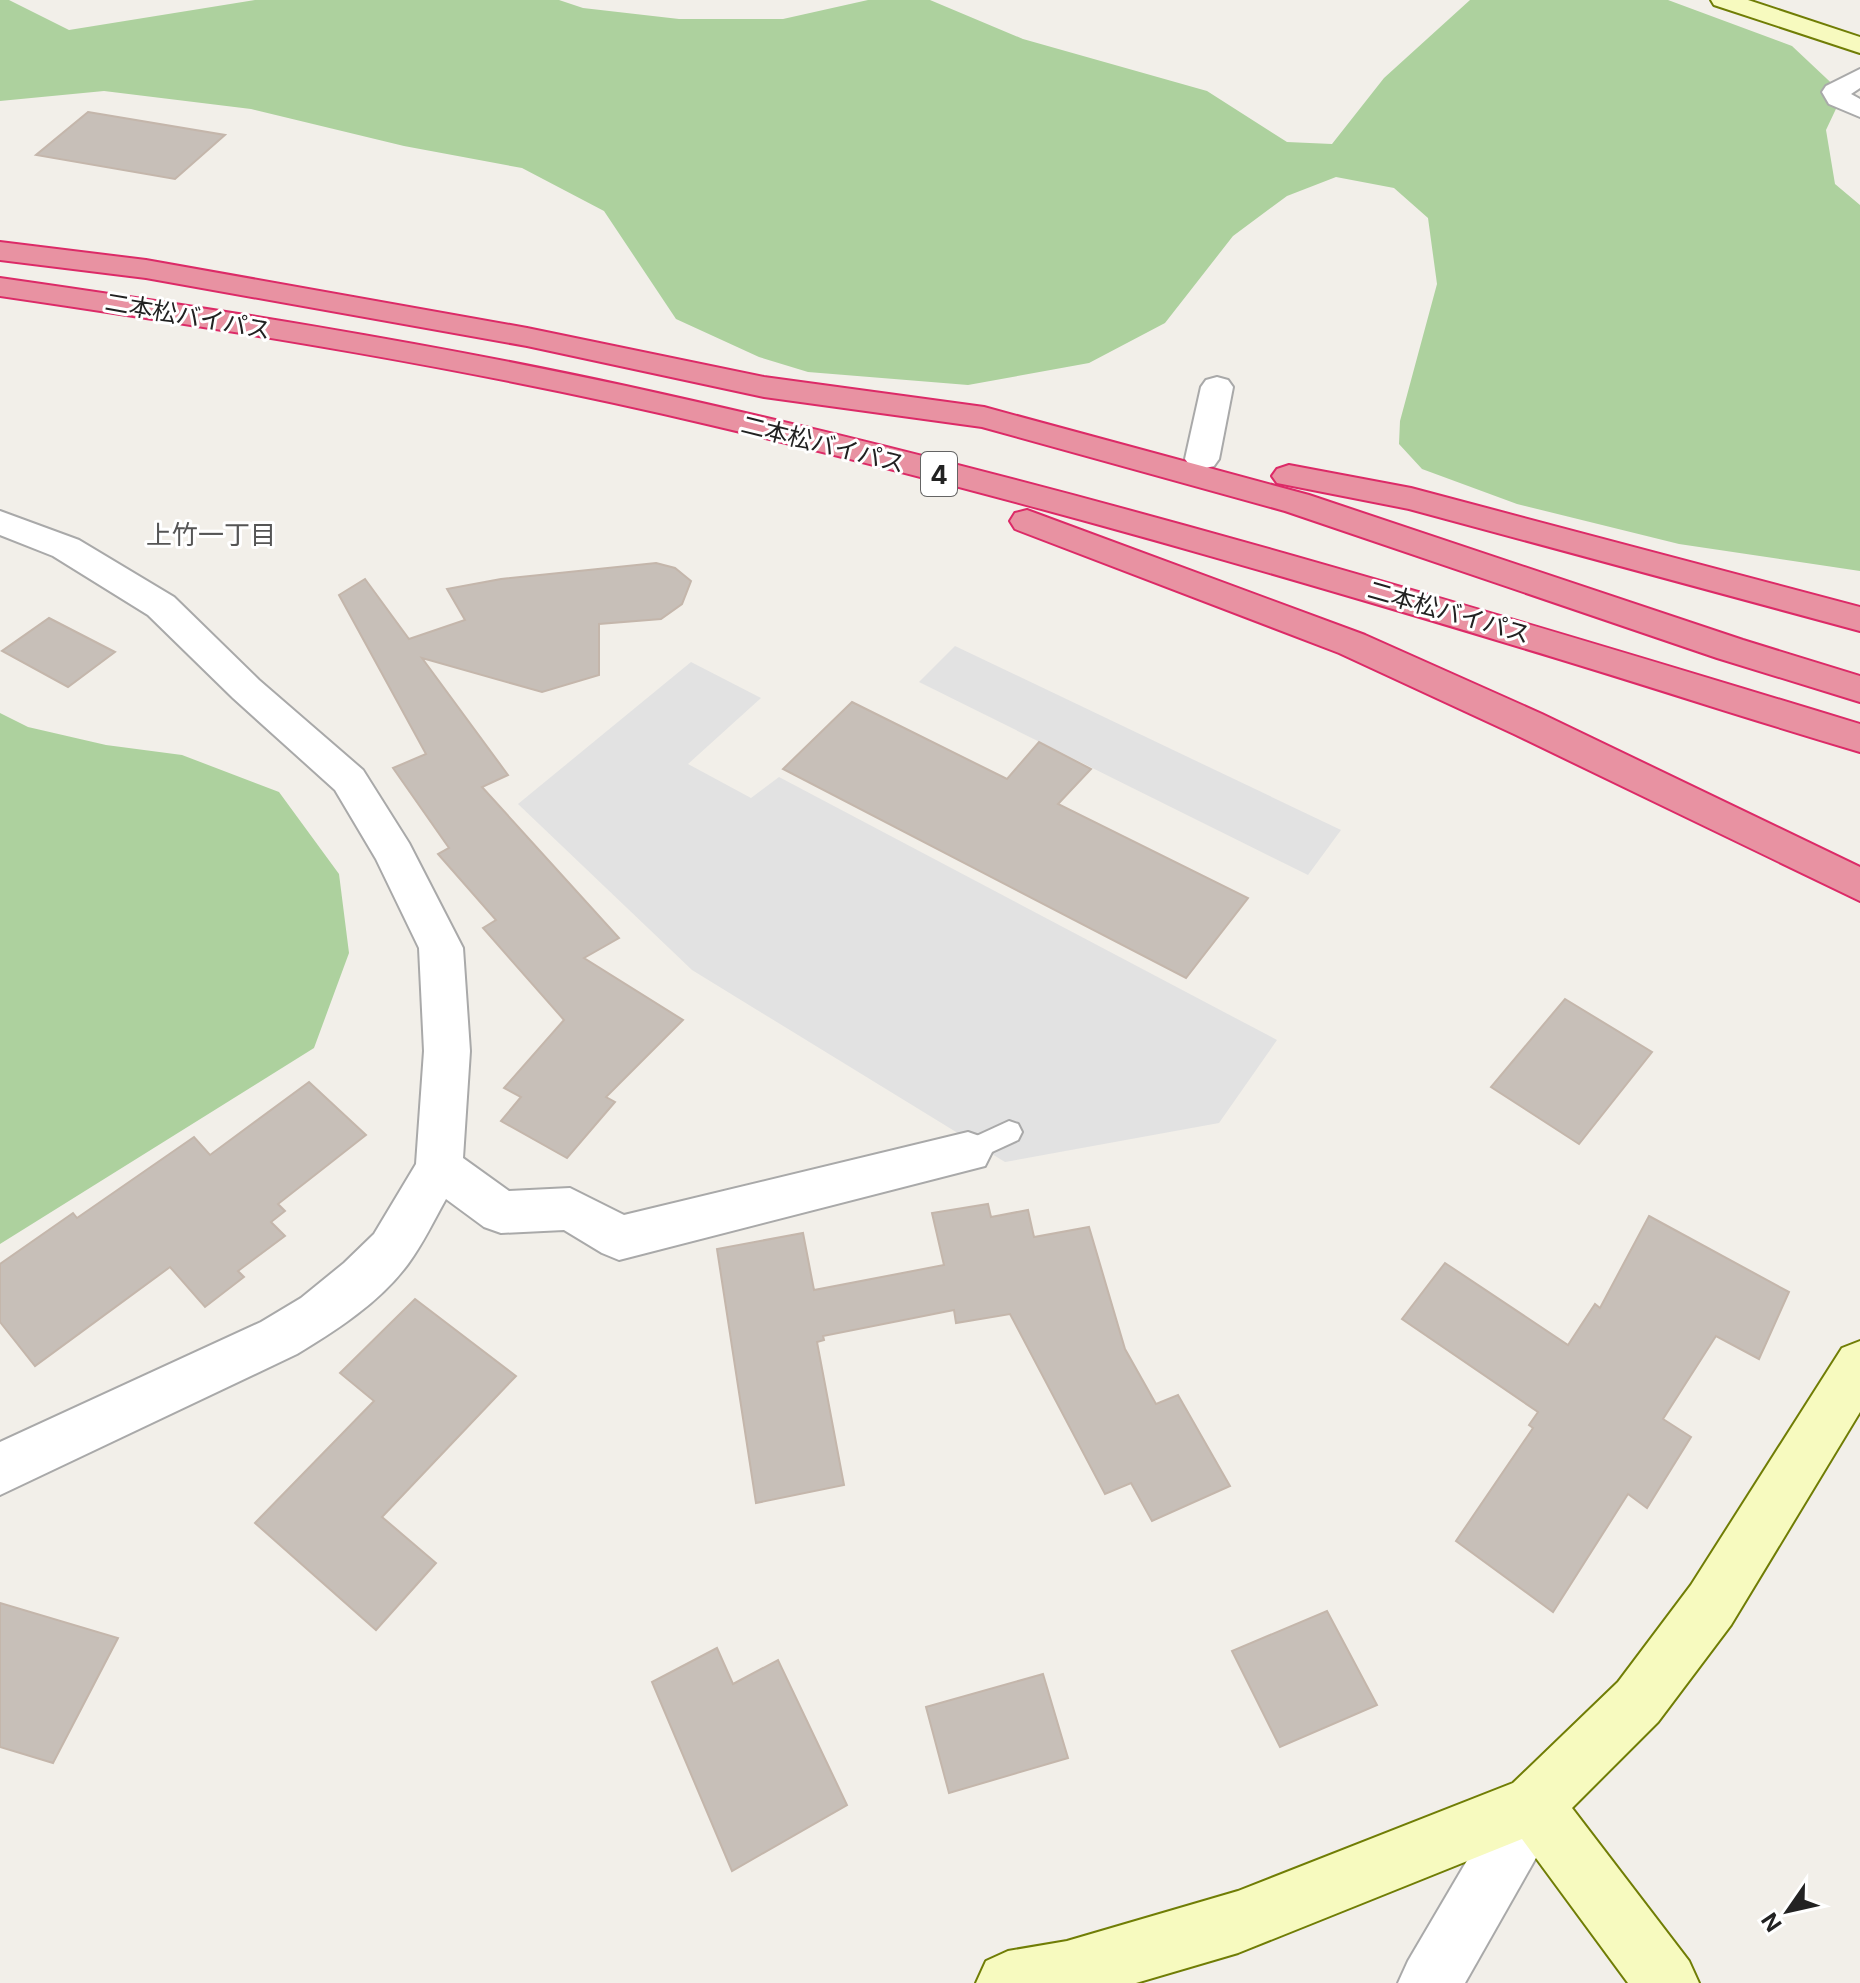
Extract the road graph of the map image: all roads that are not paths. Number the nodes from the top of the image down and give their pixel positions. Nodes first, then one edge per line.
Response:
1 (1723, 0) edge
2 (1860, 45) edge
3 (1860, 77) edge
4 (1860, 109) edge
5 (0, 251) edge
6 (0, 287) edge
7 (1217, 387) dead end
8 (984, 417) junction
9 (864, 455) junction
10 (1202, 459) junction
11 (0, 522) edge
12 (1860, 619) edge
13 (1860, 689) edge
14 (1860, 738) edge
15 (1860, 885) edge
16 (988, 1142) dead end
17 (439, 1167) junction
18 (1860, 1365) edge
19 (0, 1469) edge
20 (1533, 1805) junction
21 (1008, 1983) edge
22 (1430, 1983) edge
23 (1667, 1983) edge

1 - 2 street
3 - 4 street
5 - 8 highway, 二本松バイパス / 4
6 - 9 highway, 二本松バイパス / 4
7 - 10 street
8 - 10 highway
8 - 13 highway, 二本松バイパス / 4
9 - 14 highway, 二本松バイパス / 4
9 - 15 highway
10 - 12 highway
11 - 17 street
16 - 17 street
17 - 19 street
18 - 20 street
20 - 21 street
20 - 22 street
20 - 23 street

